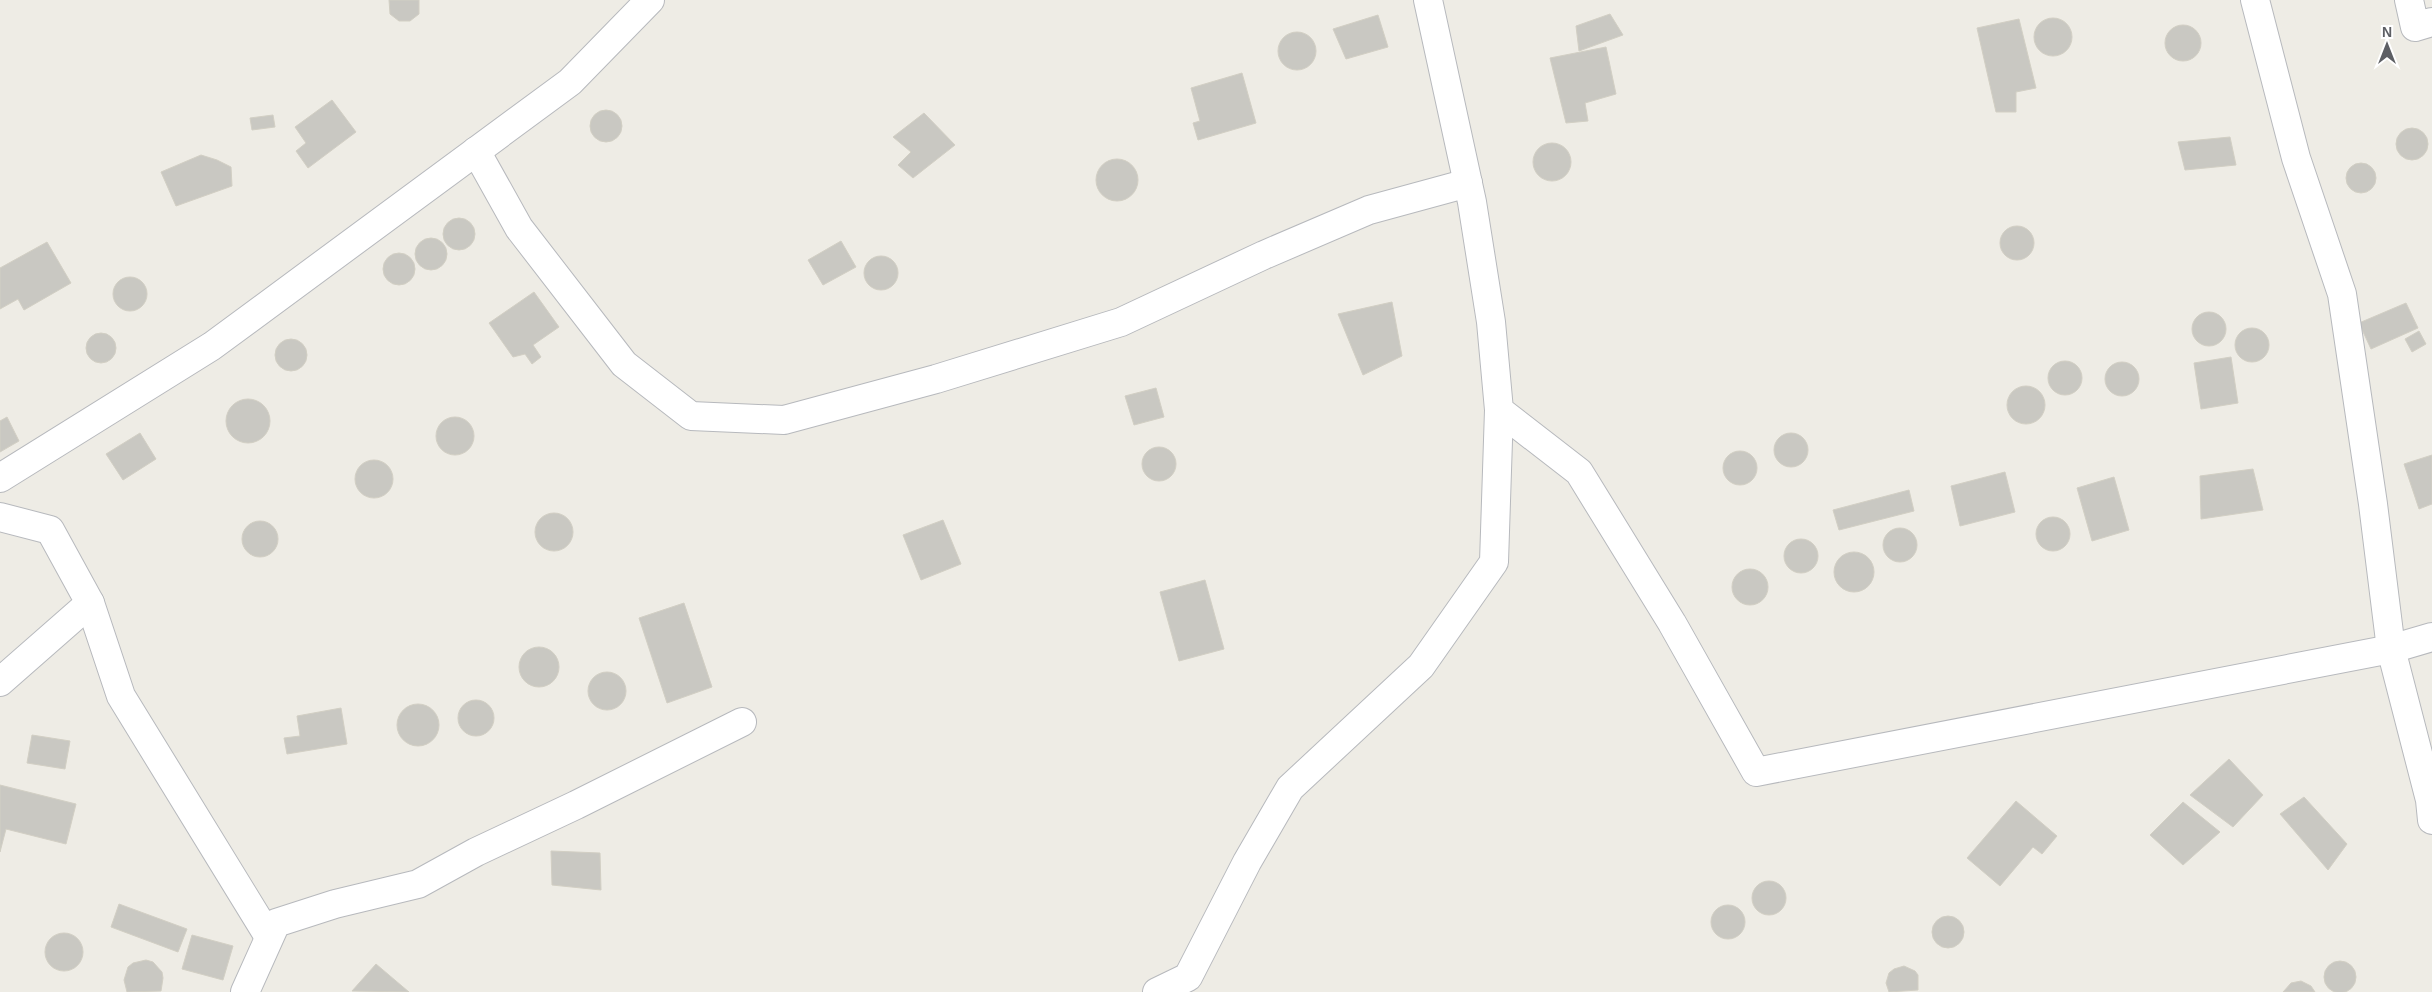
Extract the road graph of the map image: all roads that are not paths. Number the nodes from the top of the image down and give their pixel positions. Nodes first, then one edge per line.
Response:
1 (650, 0) edge
2 (1428, 0) edge
3 (2255, 0) edge
4 (2409, 0) edge
5 (2432, 22) edge
6 (476, 151) junction
7 (1468, 183) junction
8 (1499, 410) junction
9 (0, 478) edge
10 (0, 517) edge
11 (90, 603) junction
12 (2432, 637) edge
13 (2391, 649) junction
14 (0, 682) edge
15 (742, 722) dead end
16 (2432, 820) edge
17 (269, 937) junction
18 (245, 992) edge
19 (1157, 992) edge

1 - 6 street
2 - 7 street
3 - 13 street
4 - 5 street
6 - 7 street
6 - 9 street
7 - 8 street
8 - 13 street
8 - 19 street
10 - 11 street
11 - 14 street
11 - 17 street
12 - 13 street
13 - 16 street
15 - 17 street
17 - 18 street

